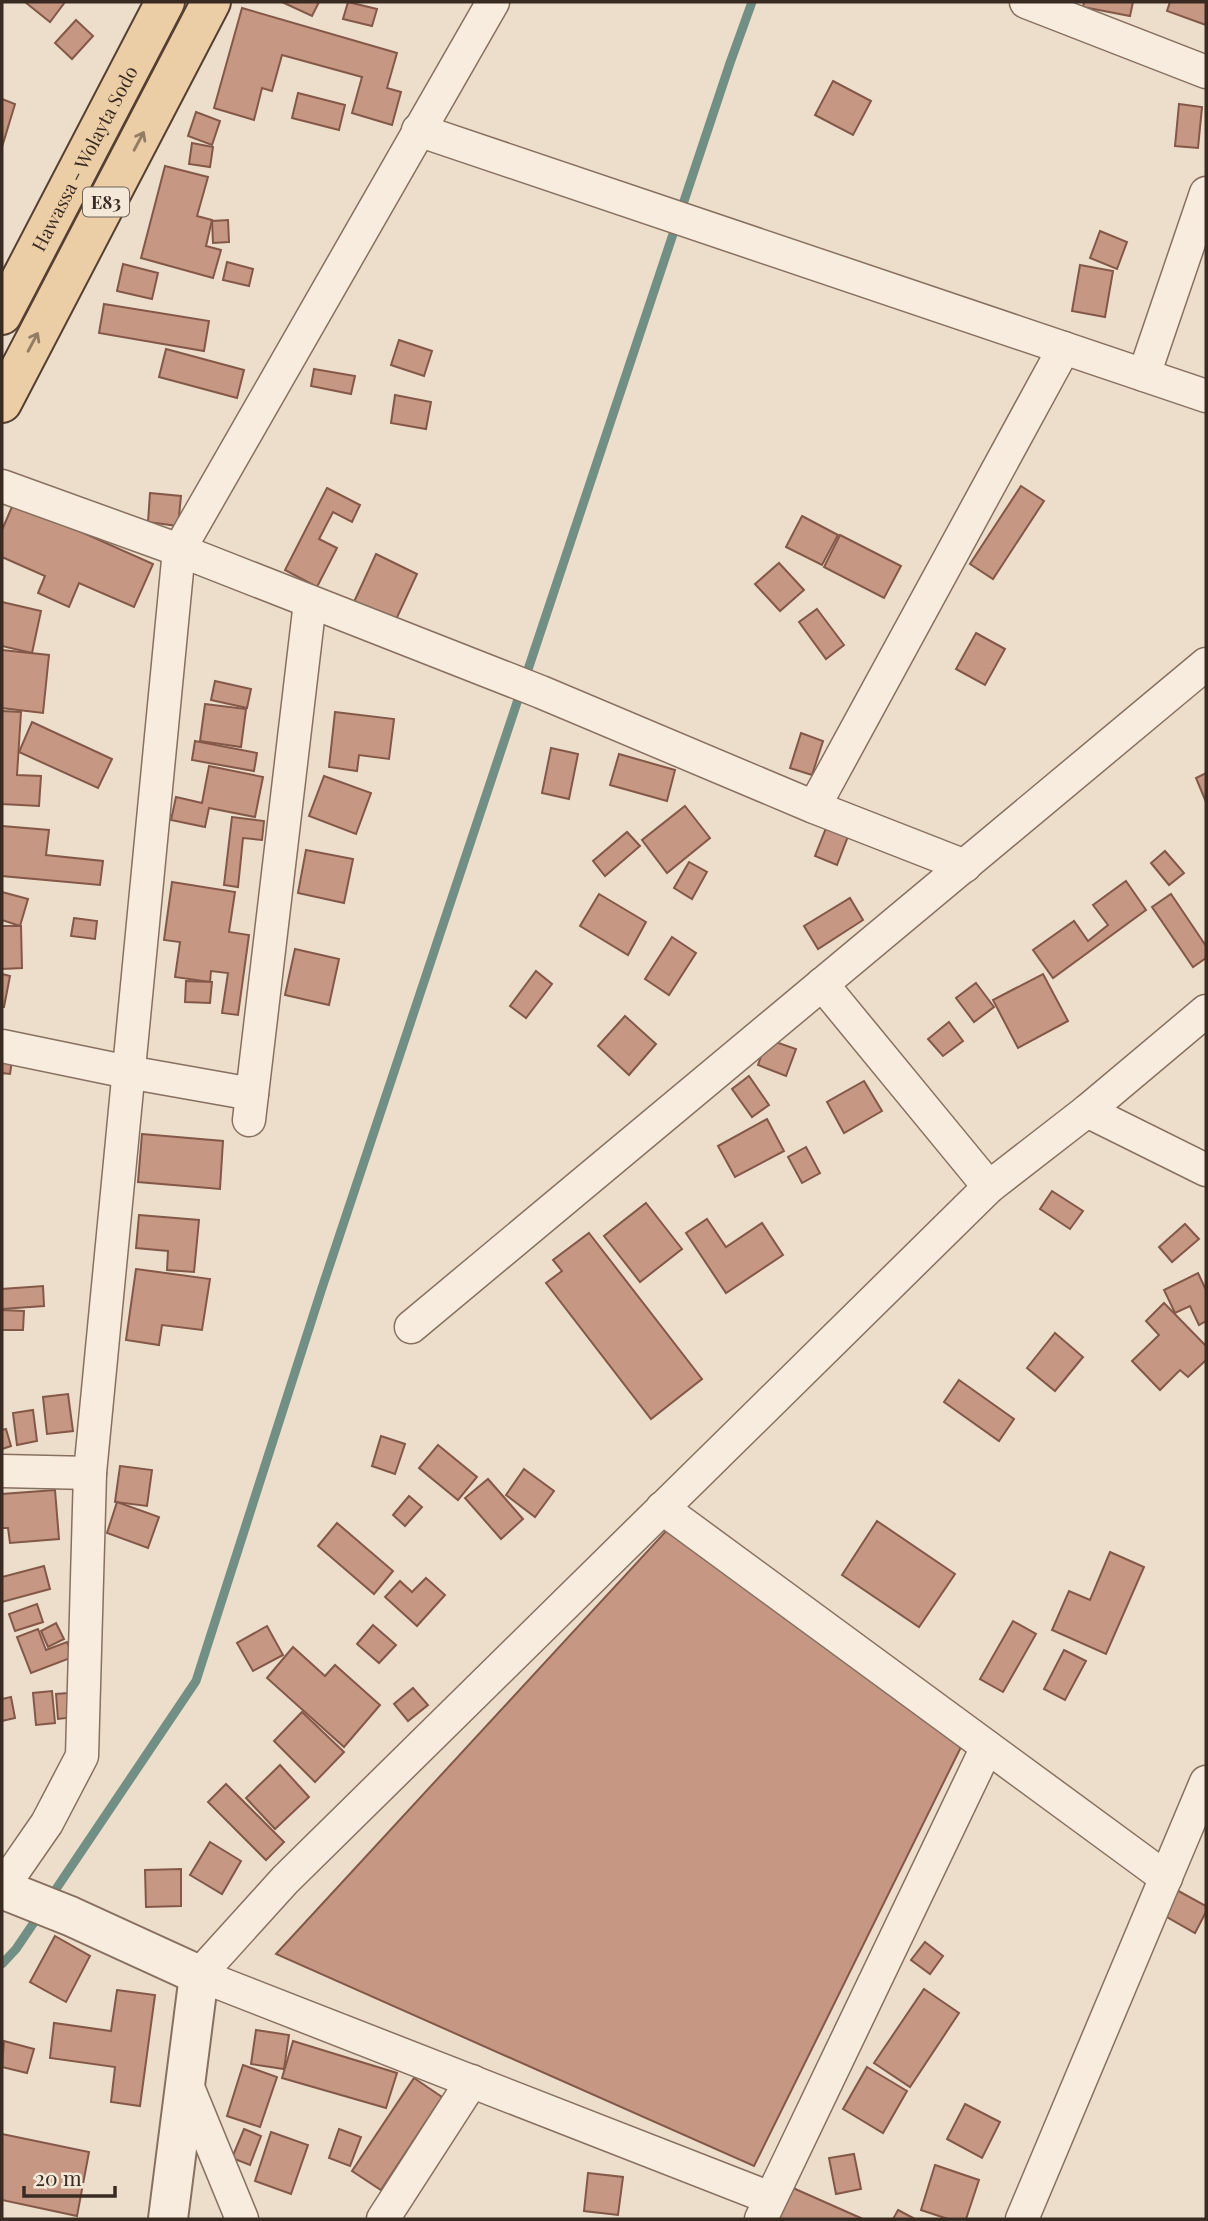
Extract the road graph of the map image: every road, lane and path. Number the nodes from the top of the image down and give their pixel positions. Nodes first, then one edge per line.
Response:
1 (165, 2) edge
2 (211, 2) edge
3 (492, 2) edge
4 (1026, 2) edge
5 (1206, 72) edge
6 (418, 130) junction
7 (1206, 193) edge
8 (2, 315) edge
9 (1064, 348) junction
10 (1143, 375) junction
11 (1206, 396) edge
12 (2, 403) edge
13 (2, 486) edge
14 (179, 550) junction
15 (310, 602) junction
16 (1206, 664) edge
17 (814, 807) junction
18 (965, 866) junction
19 (822, 984) junction
20 (1206, 1011) edge
21 (2, 1045) edge
22 (128, 1072) junction
23 (1087, 1111) junction
24 (1206, 1170) edge
25 (989, 1186) junction
26 (411, 1327) dead end
27 (2, 1471) edge
28 (90, 1473) junction
29 (662, 1508) junction
30 (987, 1747) junction
31 (1206, 1782) edge
32 (1200, 1816) edge
33 (1166, 1878) junction
34 (10, 1892) edge
35 (199, 1975) junction
36 (185, 2080) junction
37 (472, 2081) junction
38 (765, 2209) edge
39 (168, 2219) edge
40 (242, 2219) edge
41 (383, 2219) edge
42 (1022, 2219) edge

1 - 8 main road, Hawassa - Wolayta Sodo / E83
12 -> 2 main road, Hawassa - Wolayta Sodo / E83
3 - 6 street
4 - 5 street
6 - 9 street
6 - 14 street
7 - 10 street
9 - 10 street
9 - 17 street
10 - 11 street
13 - 14 street
14 - 15 street
14 - 22 street
15 - 17 street
15 - 22 street
16 - 18 street
17 - 18 street
18 - 19 street
19 - 25 street
19 - 26 street
20 - 23 street
21 - 22 street
22 - 28 street
23 - 24 street
23 - 25 street
25 - 29 street
27 - 28 street
28 - 34 street
29 - 30 street
29 - 35 street
30 - 33 street
30 - 38 street
31 - 32 street
32 - 33 street
33 - 42 street
34 - 35 street
35 - 36 street
35 - 37 street
36 - 39 street
36 - 40 street
37 - 38 street
37 - 41 street

